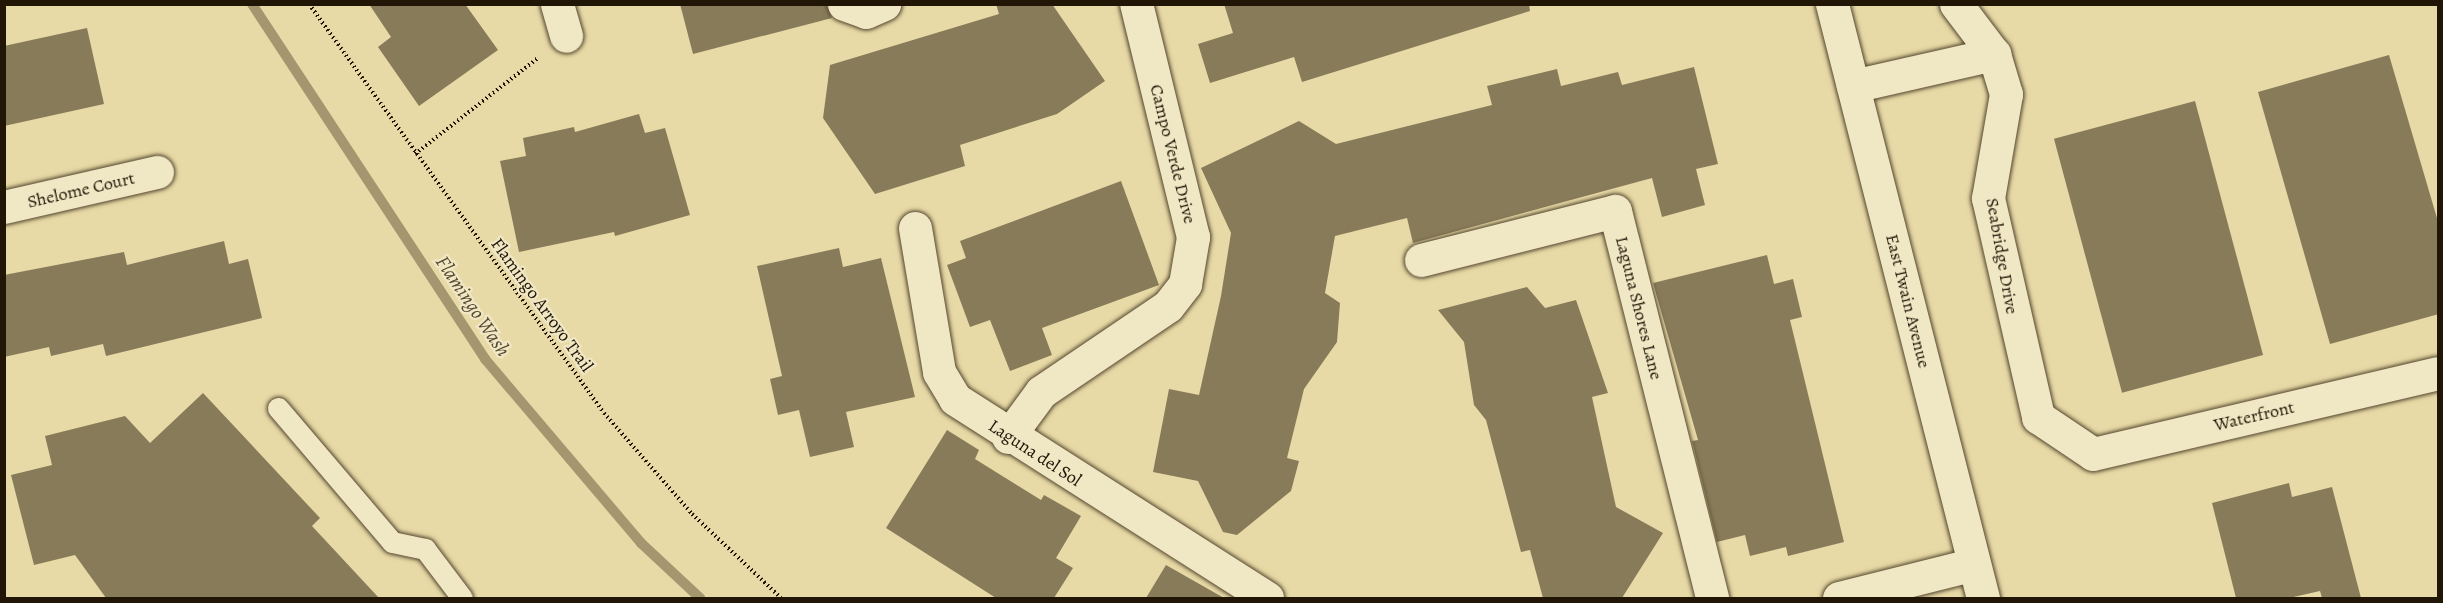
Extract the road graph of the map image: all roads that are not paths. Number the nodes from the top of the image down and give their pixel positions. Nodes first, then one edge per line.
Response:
1 (557, 4) edge
2 (844, 4) edge
3 (884, 4) edge
4 (1136, 4) edge
5 (1832, 4) edge
6 (1956, 4) edge
7 (566, 36) road end
8 (1994, 54) junction
9 (1853, 86) junction
10 (157, 172) dead end
11 (4, 207) edge
12 (915, 228) dead end
13 (1421, 260) dead end
14 (2439, 373) edge
15 (278, 408) dead end
16 (1008, 437) junction
17 (2072, 441) joint
18 (1974, 564) junction
19 (462, 598) edge
20 (1267, 598) edge
21 (1712, 598) edge
22 (1839, 598) edge
23 (1983, 598) edge

1 - 7 street
2 - 3 street
4 - 16 street, Campo Verde Drive
5 - 9 street, East Twain Avenue
6 - 8 street, Seabridge Drive
8 - 9 street
8 - 17 street, Seabridge Drive
9 - 18 street, East Twain Avenue
10 - 11 street, Shelome Court
12 - 16 street, Laguna del Sol
13 - 21 street, Laguna Shores Lane
14 - 17 street, Waterfront
15 - 19 lane
16 - 20 street, Laguna del Sol
18 - 22 street
18 - 23 street, East Twain Avenue

